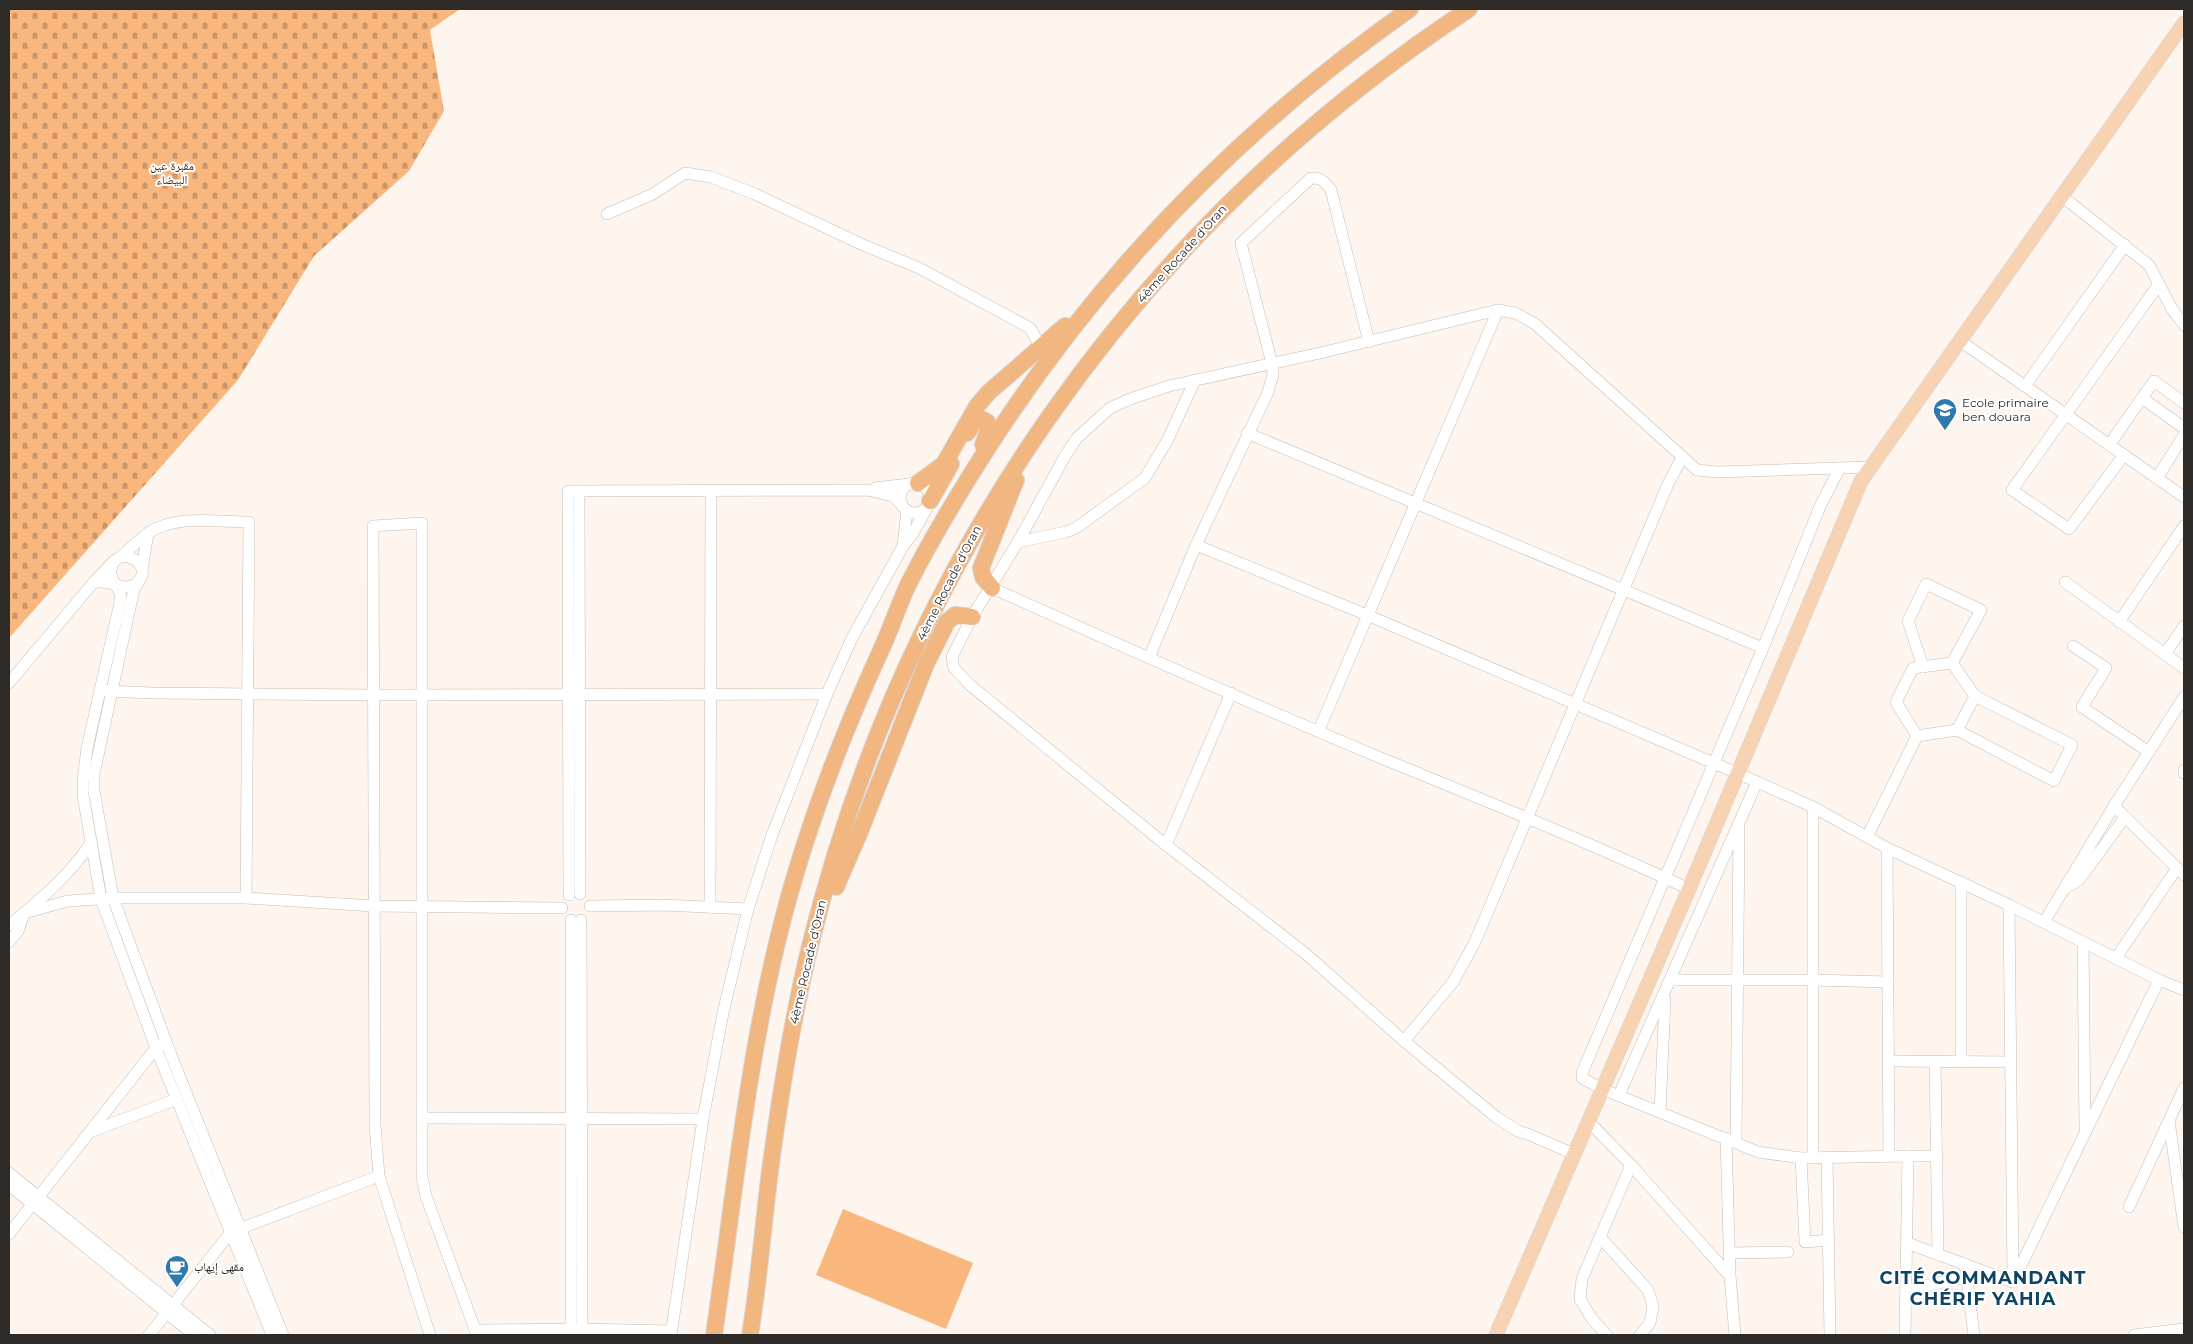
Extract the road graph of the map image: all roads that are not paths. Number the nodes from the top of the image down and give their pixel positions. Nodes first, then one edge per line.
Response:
1 (1410, 9) edge
2 (1469, 9) edge
3 (2184, 23) edge
4 (2063, 197) junction
5 (607, 214) dead end
6 (2125, 245) junction
7 (2159, 284) junction
8 (1097, 298) junction
9 (1498, 310) junction
10 (2184, 325) edge
11 (1959, 340) junction
12 (1369, 342) junction
13 (1040, 348) junction
14 (1272, 364) junction
15 (1195, 380) junction
16 (2025, 386) junction
17 (2142, 398) junction
18 (2184, 403) edge
19 (2067, 415) junction
20 (2184, 428) edge
21 (1247, 433) junction
22 (2184, 435) edge
23 (1032, 441) junction
24 (2109, 445) junction
25 (2124, 455) junction
26 (1682, 457) junction
27 (1869, 467) junction
28 (1840, 468) junction
29 (970, 477) junction
30 (2157, 478) junction
31 (913, 483) junction
32 (868, 490) junction
33 (711, 492) junction
34 (2184, 497) edge
35 (929, 503) junction
36 (1416, 503) junction
37 (904, 508) junction
38 (2184, 526) edge
39 (148, 533) junction
40 (1018, 542) junction
41 (1196, 545) junction
42 (903, 546) junction
43 (116, 560) junction
44 (141, 575) junction
45 (2064, 582) dead end
46 (93, 583) junction
47 (116, 584) junction
48 (992, 588) junction
49 (1623, 590) junction
50 (1368, 615) junction
51 (972, 617) junction
52 (2119, 622) junction
53 (2184, 626) edge
54 (2072, 646) dead end
55 (1763, 648) junction
56 (2165, 654) junction
57 (1149, 658) junction
58 (1952, 664) junction
59 (1923, 667) junction
60 (2184, 668) edge
61 (9, 683) edge
62 (107, 691) junction
63 (1231, 693) junction
64 (247, 694) junction
65 (421, 694) junction
66 (827, 694) junction
67 (373, 695) junction
68 (575, 695) junction
69 (712, 695) junction
70 (1975, 696) junction
71 (2184, 697) edge
72 (1576, 705) junction
73 (1319, 730) junction
74 (1957, 730) junction
75 (1917, 736) junction
76 (2149, 752) junction
77 (1712, 763) junction
78 (1737, 773) junction
79 (1757, 782) junction
80 (2114, 806) junction
81 (1813, 807) junction
82 (2125, 816) junction
83 (1526, 818) junction
84 (1739, 824) junction
85 (1866, 837) junction
86 (91, 843) junction
87 (1166, 845) junction
88 (1887, 848) junction
89 (2180, 872) edge
90 (1664, 877) junction
91 (1961, 882) junction
92 (1688, 889) junction
93 (2064, 889) junction
94 (575, 894) junction
95 (113, 898) junction
96 (246, 898) junction
97 (101, 899) junction
98 (2009, 905) junction
99 (374, 906) junction
100 (422, 906) junction
101 (590, 906) junction
102 (710, 907) junction
103 (562, 908) junction
104 (748, 908) junction
105 (24, 913) junction
106 (576, 920) junction
107 (2044, 922) junction
108 (11, 926) edge
109 (9, 942) edge
110 (2083, 942) junction
111 (810, 944) junction
112 (2116, 958) junction
113 (1670, 980) junction
114 (1737, 980) junction
115 (1813, 980) junction
116 (2159, 980) junction
117 (1888, 982) junction
118 (2184, 990) edge
119 (1665, 993) junction
120 (1404, 1041) junction
121 (162, 1045) junction
122 (1888, 1060) junction
123 (1935, 1061) junction
124 (1961, 1062) junction
125 (2011, 1062) junction
126 (2184, 1088) edge
127 (1602, 1089) junction
128 (1618, 1095) junction
129 (177, 1099) junction
130 (1660, 1112) junction
131 (423, 1118) junction
132 (575, 1118) junction
133 (703, 1119) junction
134 (1588, 1121) junction
135 (2169, 1121) junction
136 (89, 1133) junction
137 (2085, 1133) junction
138 (1731, 1140) junction
139 (1574, 1154) junction
140 (1888, 1156) junction
141 (1908, 1156) junction
142 (1937, 1156) junction
143 (1801, 1158) junction
144 (1813, 1158) junction
145 (1827, 1158) junction
146 (1631, 1165) junction
147 (9, 1173) edge
148 (379, 1176) junction
149 (9, 1185) edge
150 (35, 1201) junction
151 (2129, 1207) dead end
152 (2184, 1227) edge
153 (236, 1231) junction
154 (9, 1234) edge
155 (1600, 1237) junction
156 (1829, 1240) junction
157 (1907, 1243) junction
158 (1788, 1252) dead end
159 (1729, 1253) junction
160 (1938, 1255) junction
161 (1965, 1264) junction
162 (1730, 1276) junction
163 (1967, 1277) junction
164 (2013, 1282) junction
165 (1906, 1290) junction
166 (170, 1309) junction
167 (2184, 1329) edge
168 (577, 1332) edge
169 (476, 1333) edge
170 (671, 1333) edge
171 (1734, 1334) edge
172 (149, 1335) edge
173 (194, 1335) edge
174 (210, 1335) edge
175 (272, 1335) edge
176 (283, 1335) edge
177 (430, 1335) edge
178 (714, 1335) edge
179 (750, 1335) edge
180 (1496, 1335) edge
181 (1607, 1335) edge
182 (1640, 1335) edge
183 (1830, 1335) edge
184 (1905, 1335) edge
185 (1974, 1335) edge
186 (2134, 1335) edge

1 - 8 highway
2 - 23 highway, 4ème Rocade d'Oran
3 - 4 main road
4 - 6 street
4 - 11 main road
5 - 13 street
6 - 7 street
6 - 16 street
7 - 10 street
7 - 19 street
8 - 13 highway
8 - 29 highway
9 - 12 street
9 - 26 street
9 - 36 street
11 - 16 street
11 - 27 main road
12 - 14 street
12 - 14 street
13 - 31 highway
14 - 15 street
14 - 21 street
15 - 40 street
15 - 40 street
16 - 19 street
17 - 18 street
17 - 20 street
17 - 24 street
19 - 24 street
19 - 25 street
21 - 36 street
21 - 41 street
22 - 30 street
23 - 48 highway
23 - 111 highway, 4ème Rocade d'Oran
24 - 25 street
25 - 30 street
26 - 28 street
26 - 49 street
27 - 28 street
27 - 78 main road
28 - 55 street
29 - 35 highway
29 - 178 highway
30 - 34 street
31 - 32 street
31 - 35 street
31 - 37 street
32 - 33 street
32 - 37 street
33 - 68 street
33 - 69 street
35 - 37 street
35 - 42 street
36 - 49 street
36 - 50 street
37 - 42 street
38 - 52 street
39 - 43 street
39 - 44 street
39 - 64 street
40 - 48 street
41 - 50 street
41 - 57 street
42 - 66 street
43 - 44 street
43 - 46 street
43 - 47 street
44 - 47 street
44 - 62 street
45 - 52 street
46 - 47 street
46 - 61 street
47 - 62 street
48 - 51 street
48 - 57 street
49 - 55 street
49 - 72 street
50 - 72 street
50 - 73 street
51 - 87 street
51 - 111 highway
52 - 56 street
53 - 56 street
54 - 76 street
55 - 77 street
56 - 60 street
57 - 63 street
58 - 59 street
58 - 59 street
58 - 70 street
59 - 75 street
62 - 64 street
62 - 86 street
62 - 95 street
63 - 73 street
63 - 87 street
64 - 67 street
64 - 96 street
65 - 67 street
65 - 67 street
65 - 68 street
65 - 100 street
66 - 69 street
66 - 104 street
67 - 99 street
68 - 69 street
68 - 94 street
69 - 102 street
70 - 74 street
70 - 74 street
71 - 76 street
72 - 77 street
72 - 83 street
73 - 83 street
74 - 75 street
75 - 85 street
76 - 80 street
77 - 78 street
77 - 90 street
78 - 79 street
78 - 92 main road
79 - 81 street
79 - 84 street
80 - 82 street
80 - 93 street
81 - 85 street
81 - 115 street
82 - 89 street
82 - 93 street
83 - 90 street
83 - 120 street
84 - 113 street
84 - 114 street
85 - 88 street
86 - 97 street
86 - 105 street
87 - 120 street
88 - 91 street
88 - 117 street
89 - 112 street
90 - 92 street
90 - 127 street
91 - 98 street
91 - 124 street
92 - 127 main road
93 - 107 street
94 - 101 street
94 - 103 street
95 - 96 street
95 - 97 street
95 - 121 street
96 - 99 street
97 - 105 street
97 - 121 street
98 - 107 street
98 - 125 street
99 - 100 street
99 - 148 street
100 - 103 street
100 - 131 street
101 - 102 street
101 - 106 street
102 - 104 street
103 - 106 street
104 - 133 street
105 - 108 street
106 - 132 street
107 - 110 street
108 - 109 street
110 - 112 street
110 - 137 street
111 - 179 highway, 4ème Rocade d'Oran
112 - 116 street
113 - 114 street
113 - 119 street
114 - 115 street
114 - 138 street
115 - 117 street
115 - 144 street
116 - 118 street
116 - 137 street
117 - 122 street
119 - 128 street
119 - 130 street
120 - 139 street
121 - 129 street
121 - 136 street
121 - 153 street
122 - 123 street
122 - 140 street
123 - 124 street
123 - 142 street
124 - 125 street
125 - 164 street
126 - 135 street
127 - 128 street
127 - 134 main road
128 - 130 street
129 - 136 street
129 - 153 street
130 - 138 street
131 - 132 street
131 - 169 street
132 - 133 street
132 - 168 street
133 - 170 street
134 - 139 main road
134 - 146 street
135 - 151 street
135 - 152 street
136 - 150 street
137 - 164 street
138 - 143 street
138 - 159 street
139 - 180 main road
140 - 141 street
140 - 145 street
141 - 142 street
141 - 157 street
142 - 160 street
143 - 144 street
143 - 156 street
144 - 145 street
145 - 156 street
146 - 155 street
146 - 162 street
147 - 150 street
148 - 153 street
148 - 177 street
149 - 150 street
150 - 154 street
150 - 166 street
153 - 166 street
153 - 175 street
153 - 176 street
155 - 181 street
155 - 182 street
156 - 183 street
157 - 160 street
157 - 165 street
158 - 159 street
159 - 162 street
160 - 161 street
161 - 163 street
161 - 164 street
162 - 171 street
163 - 165 street
163 - 185 street
165 - 184 street
166 - 172 street
166 - 173 street
166 - 174 street
167 - 186 street
168 - 169 street
168 - 170 street

